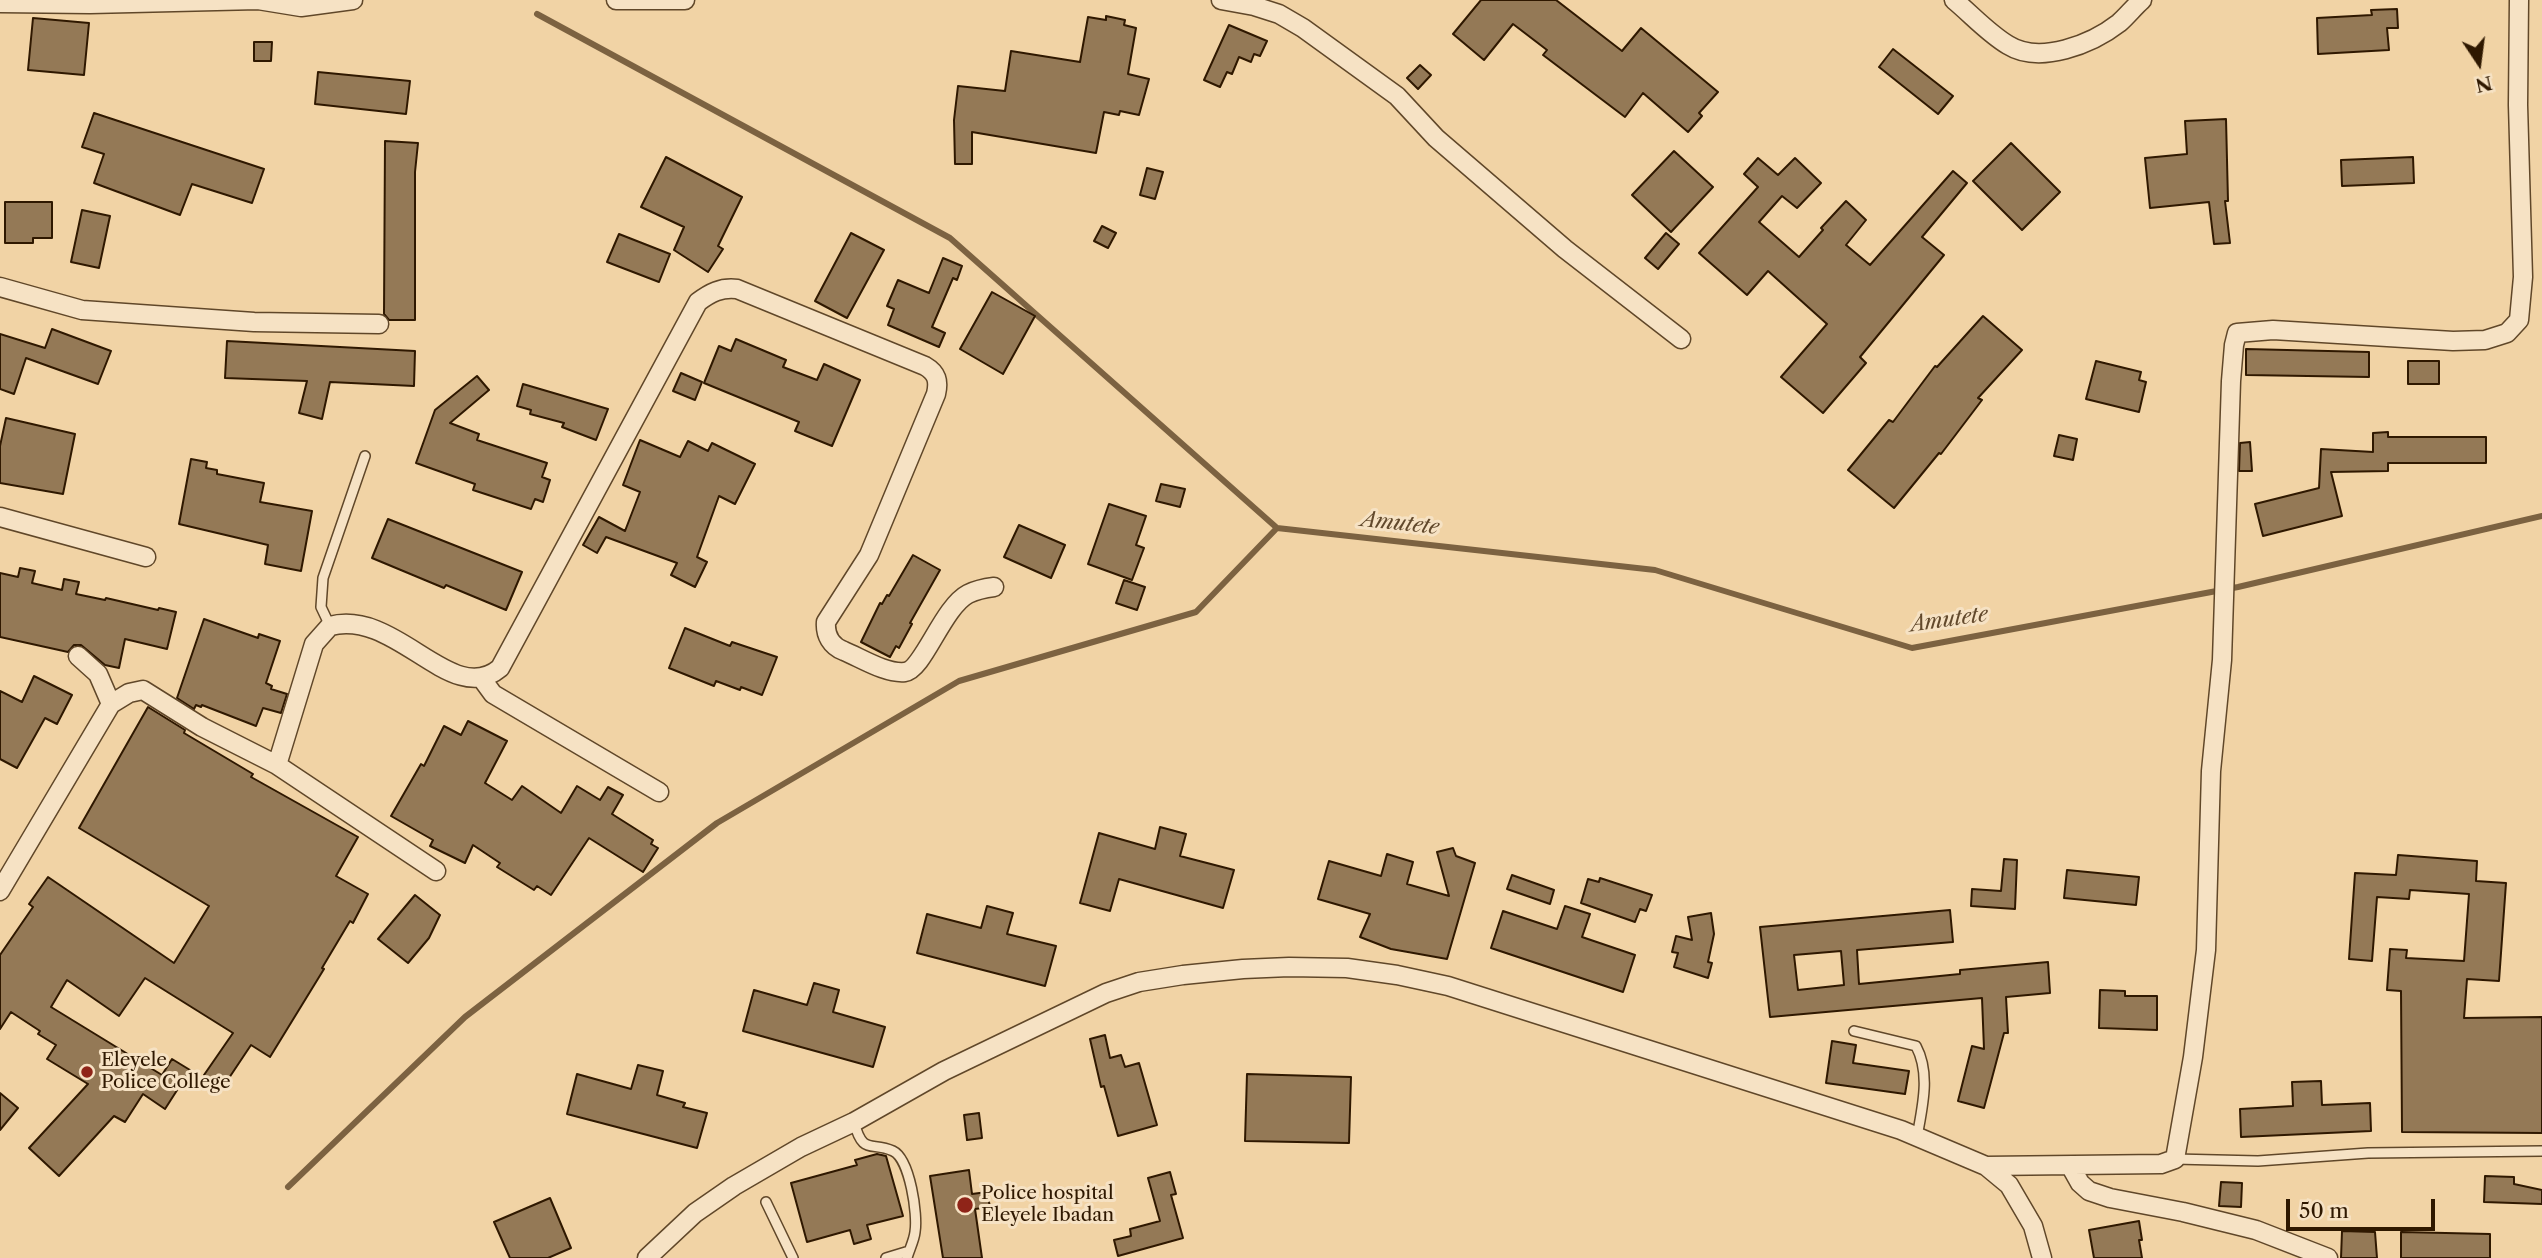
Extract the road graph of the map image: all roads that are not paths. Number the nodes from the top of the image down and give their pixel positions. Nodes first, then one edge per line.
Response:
1 (353, 0) edge
2 (616, 0) edge
3 (685, 0) edge
4 (1221, 0) edge
5 (1954, 0) edge
6 (2142, 0) edge
7 (2519, 0) edge
8 (0, 3) edge
9 (0, 287) edge
10 (379, 324) dead end
11 (1681, 339) dead end
12 (365, 456) dead end
13 (0, 516) edge
14 (146, 557) dead end
15 (994, 587) dead end
16 (330, 626) junction
17 (78, 656) dead end
18 (482, 679) junction
19 (111, 704) junction
20 (277, 765) junction
21 (659, 792) dead end
22 (436, 871) dead end
23 (0, 891) edge
24 (1854, 1031) dead end
25 (854, 1122) junction
26 (1917, 1137) junction
27 (2542, 1151) edge
28 (2175, 1159) junction
29 (1986, 1166) junction
30 (2071, 1167) junction
31 (766, 1202) dead end
32 (908, 1254) edge
33 (647, 1258) edge
34 (793, 1258) edge
35 (886, 1258) edge
36 (2042, 1258) edge
37 (2328, 1258) edge

1 - 8 street
2 - 3 street
4 - 11 street
5 - 6 street
7 - 28 street
9 - 10 street
12 - 16 lane
13 - 14 street
15 - 18 street
16 - 18 street
16 - 20 street
17 - 19 street
18 - 21 street
19 - 20 street
19 - 23 street
20 - 22 street
24 - 26 lane
25 - 26 street
25 - 32 lane
25 - 33 street
26 - 29 street
27 - 28 lane
28 - 30 street
29 - 30 street
29 - 36 street
30 - 37 street
31 - 34 lane
32 - 35 lane

